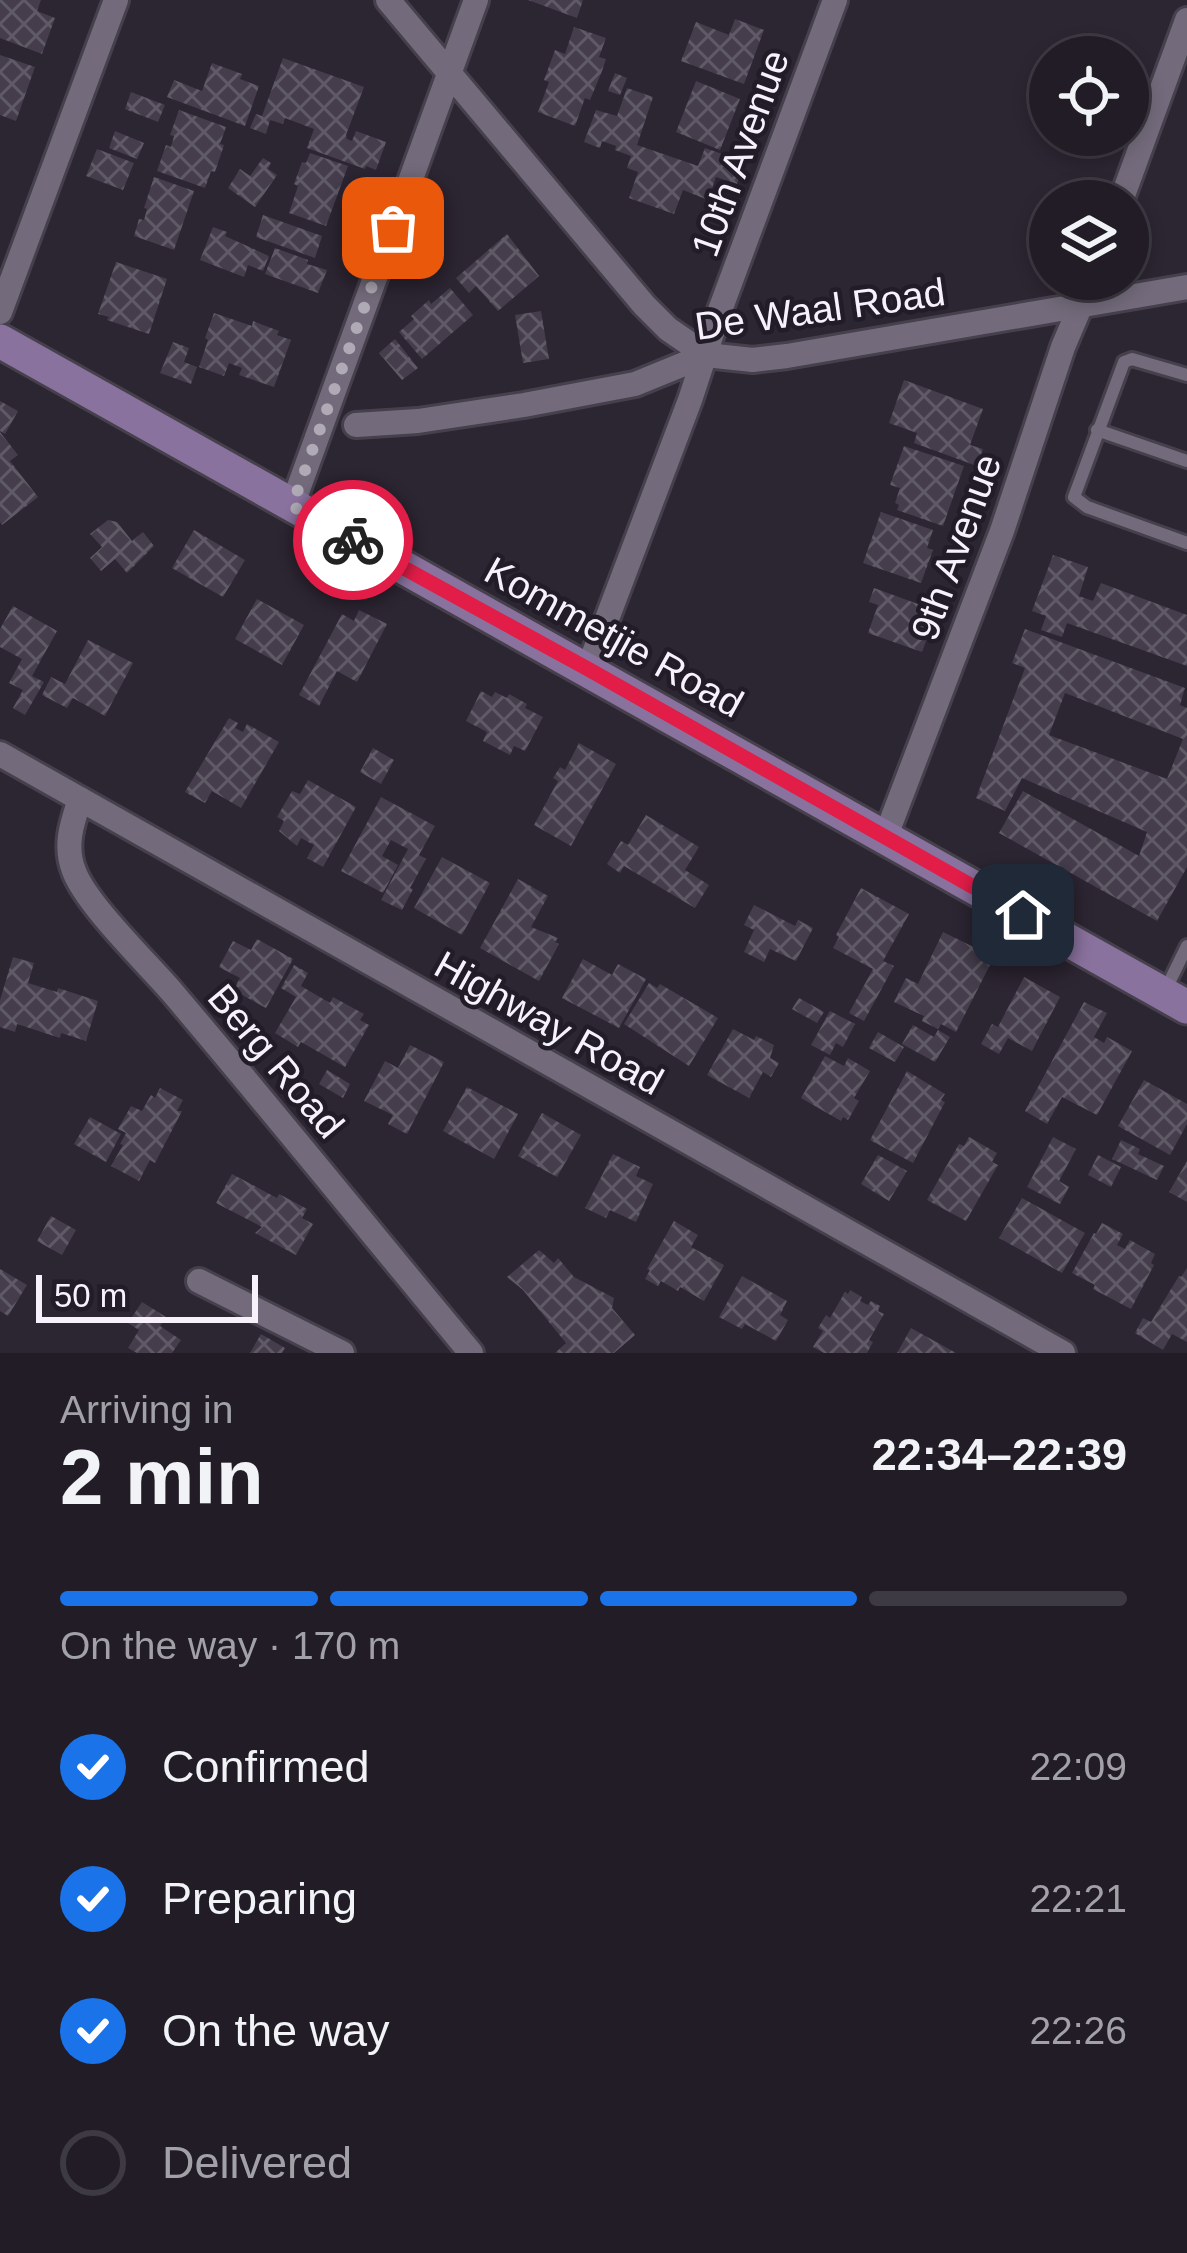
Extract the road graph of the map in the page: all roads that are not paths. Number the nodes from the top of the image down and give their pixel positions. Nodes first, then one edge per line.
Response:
1 (116, 0) edge
2 (388, 0) edge
3 (476, 0) edge
4 (835, 0) edge
5 (1187, 20) edge
6 (450, 73) junction
7 (1129, 180) edge
8 (1187, 287) edge
9 (1084, 300) edge
10 (1083, 304) junction
11 (0, 312) edge
12 (0, 341) edge
13 (706, 355) junction
14 (1187, 375) edge
15 (356, 425) dead end
16 (1097, 430) junction
17 (1187, 461) edge
18 (292, 506) junction
19 (1187, 543) edge
20 (588, 669) junction
21 (0, 754) edge
22 (80, 800) junction
23 (884, 838) junction
24 (1187, 946) edge
25 (1175, 1001) edge
26 (199, 1281) dead end
27 (343, 1353) edge
28 (472, 1353) edge
29 (1063, 1353) edge

1 - 11 street
2 - 6 street
3 - 6 street
4 - 13 street, 10th Avenue
5 - 7 street
6 - 13 street
6 - 18 street
8 - 10 street, De Waal Road
9 - 10 street, 9th Avenue
10 - 13 street, De Waal Road
10 - 23 street, 9th Avenue
12 - 18 main road, Kommetjie Road
13 - 15 street, De Waal Road
13 - 20 street, 10th Avenue
14 - 16 lane
16 - 17 lane
16 - 19 lane
18 - 20 main road, Kommetjie Road
20 - 23 main road, Kommetjie Road
21 - 22 street, Highway Road
22 - 28 street, Berg Road
22 - 29 street, Highway Road
23 - 25 main road, Kommetjie Road
24 - 25 lane
26 - 27 street

